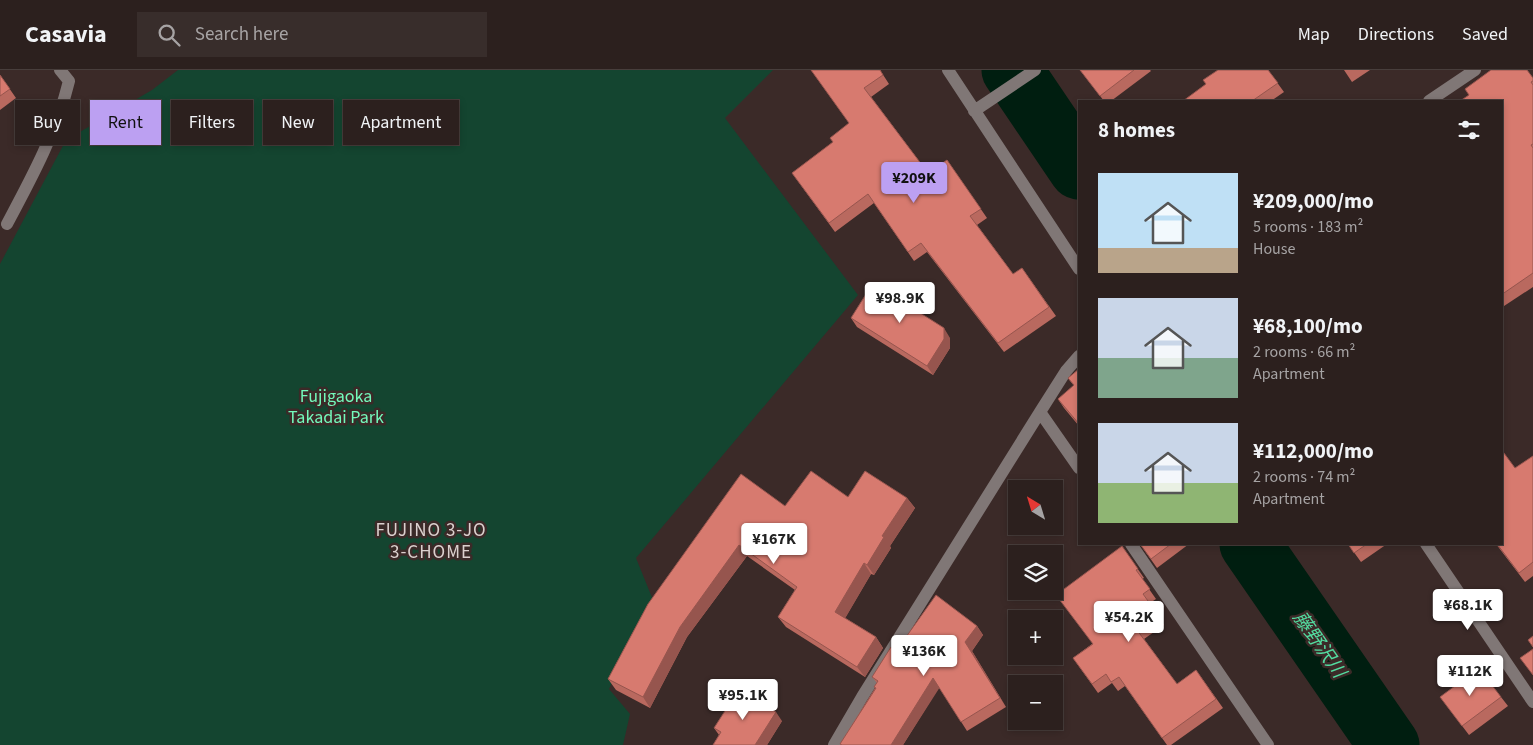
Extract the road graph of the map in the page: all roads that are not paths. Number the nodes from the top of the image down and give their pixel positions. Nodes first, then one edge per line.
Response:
1 (60, 70) edge
2 (948, 70) edge
3 (1035, 70) edge
4 (1475, 70) edge
5 (1430, 100) edge
6 (974, 111) junction
7 (7, 224) dead end
8 (1078, 267) edge
9 (1078, 357) edge
10 (1040, 412) junction
11 (1078, 467) edge
12 (1131, 545) edge
13 (1427, 545) edge
14 (1533, 702) edge
15 (834, 745) edge
16 (1268, 745) edge

1 - 7 street
2 - 6 street
3 - 6 street
4 - 5 street
6 - 8 street
9 - 10 street
10 - 11 street
10 - 15 street
12 - 16 street
13 - 14 street

